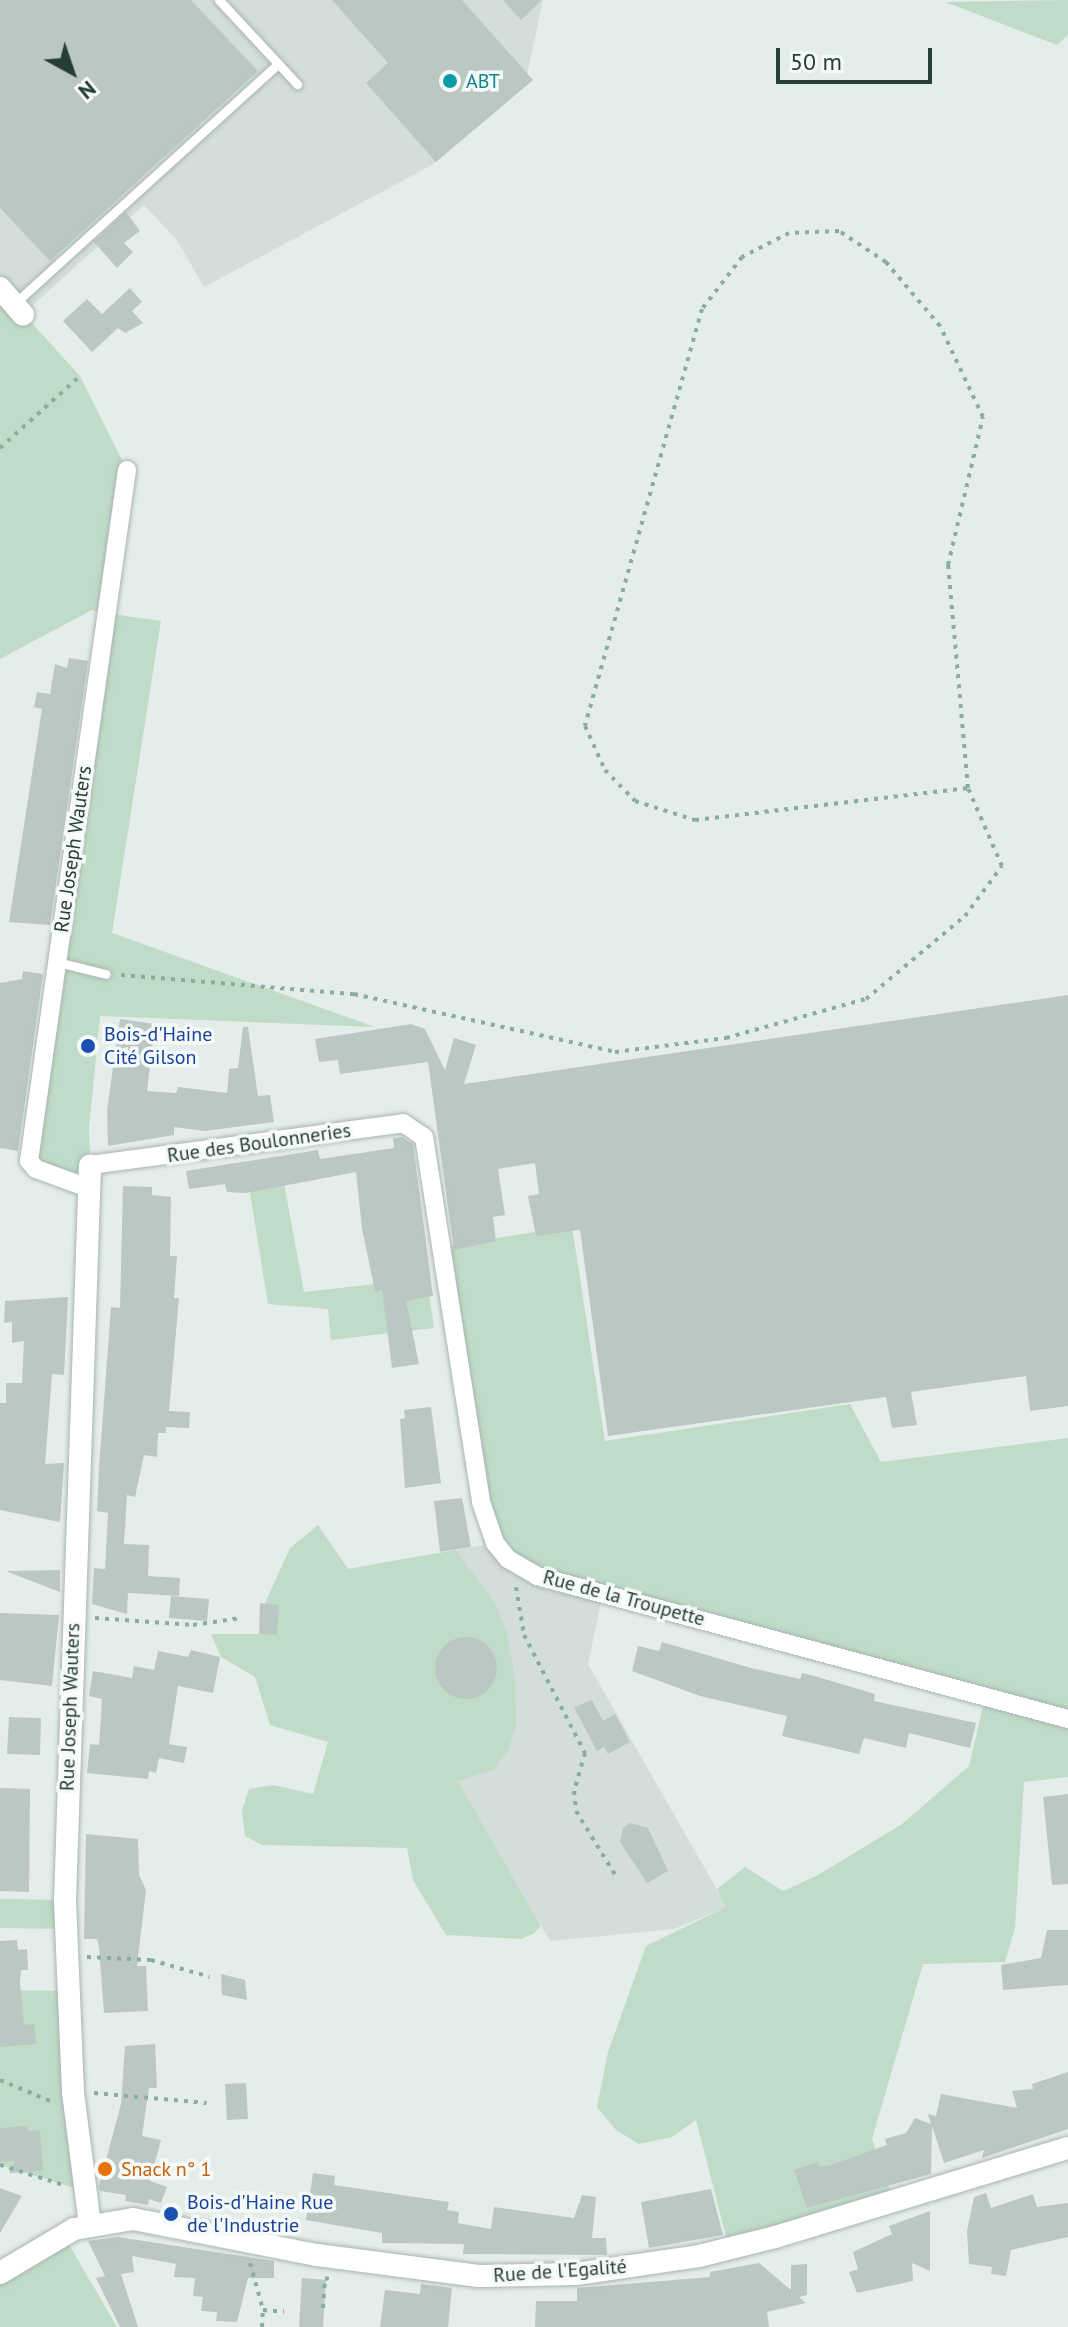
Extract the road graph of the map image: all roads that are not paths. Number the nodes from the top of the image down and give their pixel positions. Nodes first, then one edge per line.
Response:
1 (219, 0) edge
2 (278, 64) junction
3 (297, 84) dead end
4 (12, 302) edge
5 (127, 470) dead end
6 (57, 962) junction
7 (106, 974) road end
8 (424, 1137) joint
9 (90, 1165) joint
10 (91, 1189) junction
11 (1068, 1719) edge
12 (1068, 2148) edge
13 (90, 2225) junction
14 (0, 2273) edge

1 - 2 lane
2 - 3 lane
2 - 4 lane
5 - 6 street, Rue Joseph Wauters
6 - 7 lane
6 - 10 street, Rue Joseph Wauters
8 - 9 street, Rue des Boulonneries
8 - 11 street, Rue de la Troupette
9 - 10 street, Rue Joseph Wauters
10 - 13 street, Rue Joseph Wauters
12 - 13 street, Rue de l'Egalité
13 - 14 street, Rue de l'Egalité

